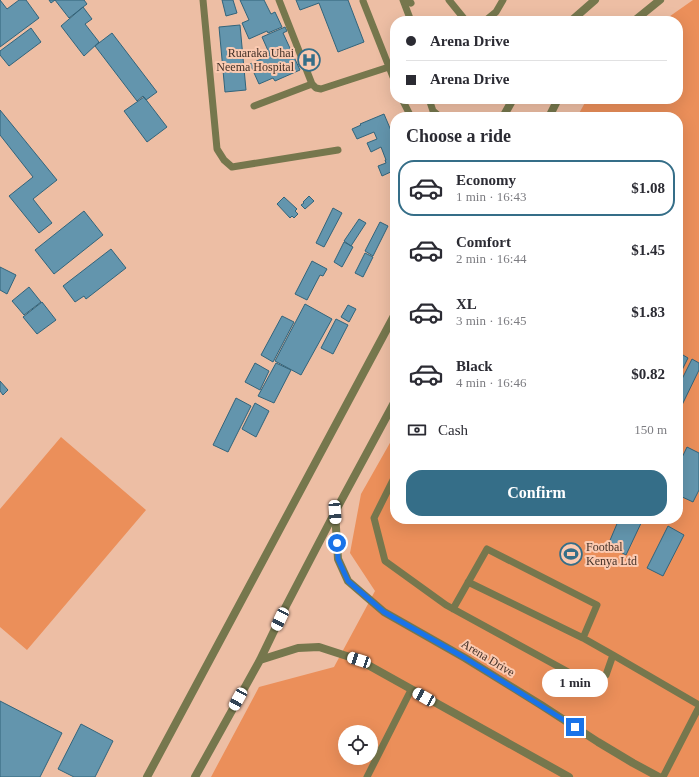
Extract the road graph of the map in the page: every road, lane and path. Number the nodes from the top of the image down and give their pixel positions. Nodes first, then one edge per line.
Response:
1 (203, 0) edge
2 (279, 0) edge
3 (364, 0) edge
4 (403, 0) edge
5 (448, 0) edge
6 (503, 0) edge
7 (595, 0) edge
8 (660, 0) edge
9 (409, 16) edge
10 (462, 16) edge
11 (491, 16) edge
12 (577, 16) edge
13 (640, 16) edge
14 (390, 61) edge
15 (390, 67) edge
16 (312, 84) junction
17 (254, 106) dead end
18 (338, 150) dead end
19 (390, 323) edge
20 (390, 410) edge
21 (390, 486) edge
22 (335, 512) junction
23 (468, 582) junction
24 (453, 609) junction
25 (583, 638) junction
26 (612, 655) junction
27 (260, 660) junction
28 (411, 690) junction
29 (699, 706) edge
30 (147, 777) edge
31 (195, 777) edge
32 (368, 777) edge
33 (570, 777) edge
34 (659, 777) edge
35 (663, 777) edge

1 - 18 lane
2 - 16 lane
3 - 14 lane
4 - 9 lane
5 - 10 lane
6 - 11 lane
7 - 12 street
8 - 13 street
15 - 16 lane
16 - 17 lane
19 - 30 street
20 - 22 street
21 - 24 lane
22 - 27 street
22 - 34 street, Arena Drive
23 - 24 lane
23 - 25 lane
23 - 25 lane
24 - 26 lane
25 - 26 lane
26 - 29 lane
27 - 28 street
27 - 31 street
28 - 32 lane
28 - 33 street
29 - 35 lane

